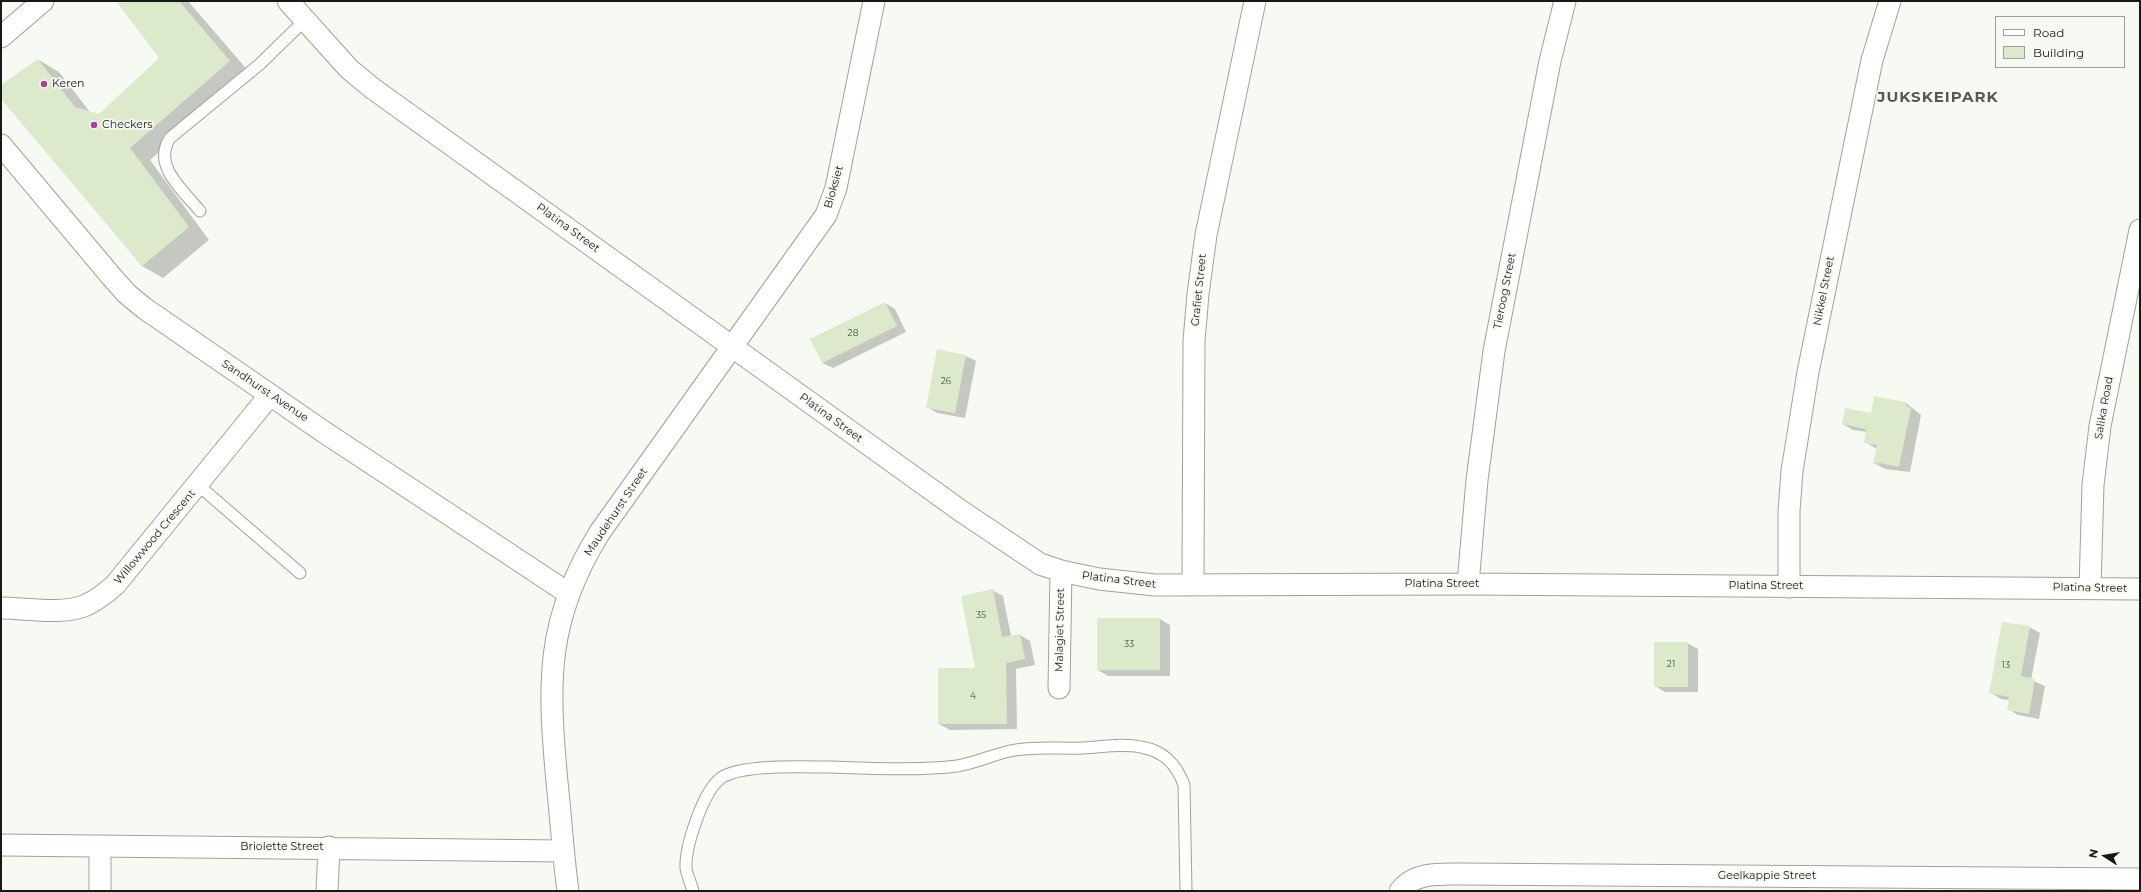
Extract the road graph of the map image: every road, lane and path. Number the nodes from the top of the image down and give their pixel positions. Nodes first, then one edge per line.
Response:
1 (43, 1) edge
2 (288, 1) edge
3 (874, 1) edge
4 (1255, 1) edge
5 (1565, 1) edge
6 (1890, 1) edge
7 (305, 20) junction
8 (1, 36) edge
9 (1, 145) edge
10 (200, 211) dead end
11 (2140, 230) edge
12 (2132, 308) edge
13 (732, 346) junction
14 (270, 395) junction
15 (198, 485) junction
16 (1061, 572) junction
17 (300, 574) dead end
18 (1193, 584) junction
19 (1468, 584) junction
20 (1788, 587) junction
21 (2090, 588) junction
22 (2140, 589) edge
23 (568, 593) junction
24 (1, 608) edge
25 (1059, 688) dead end
26 (1, 845) edge
27 (100, 846) junction
28 (329, 848) junction
29 (563, 850) junction
30 (2140, 879) edge
31 (1741, 883) edge
32 (100, 891) edge
33 (327, 891) edge
34 (568, 891) edge
35 (693, 891) edge
36 (1186, 891) edge
37 (1400, 891) edge

1 - 8 street
2 - 7 street, Platina Street
3 - 13 street, Bioksiet
4 - 18 street, Grafiet Street
5 - 19 street, Tieroog Street
6 - 20 street, Nikkel Street
7 - 10 lane
7 - 13 street, Platina Street
9 - 14 street, Sandhurst Avenue
11 - 12 street, Salika Road
12 - 21 street, Salika Road
13 - 16 street, Platina Street
13 - 23 street, Maudehurst Street
14 - 15 street, Willowwood Crescent
14 - 23 street, Sandhurst Avenue
15 - 17 lane
15 - 24 street, Willowwood Crescent
16 - 18 street, Platina Street
16 - 25 street, Malagiet Street
18 - 19 street, Platina Street
19 - 20 street, Platina Street
20 - 21 street, Platina Street
21 - 22 street, Platina Street
23 - 29 street, Maudehurst Street
26 - 27 street, Briolette Street
27 - 28 street, Briolette Street
27 - 32 street
28 - 29 street, Briolette Street
28 - 33 street
29 - 34 street, Maudehurst Street
30 - 31 street, Geelkappie Street
31 - 37 street, Geelkappie Street
35 - 36 lane

